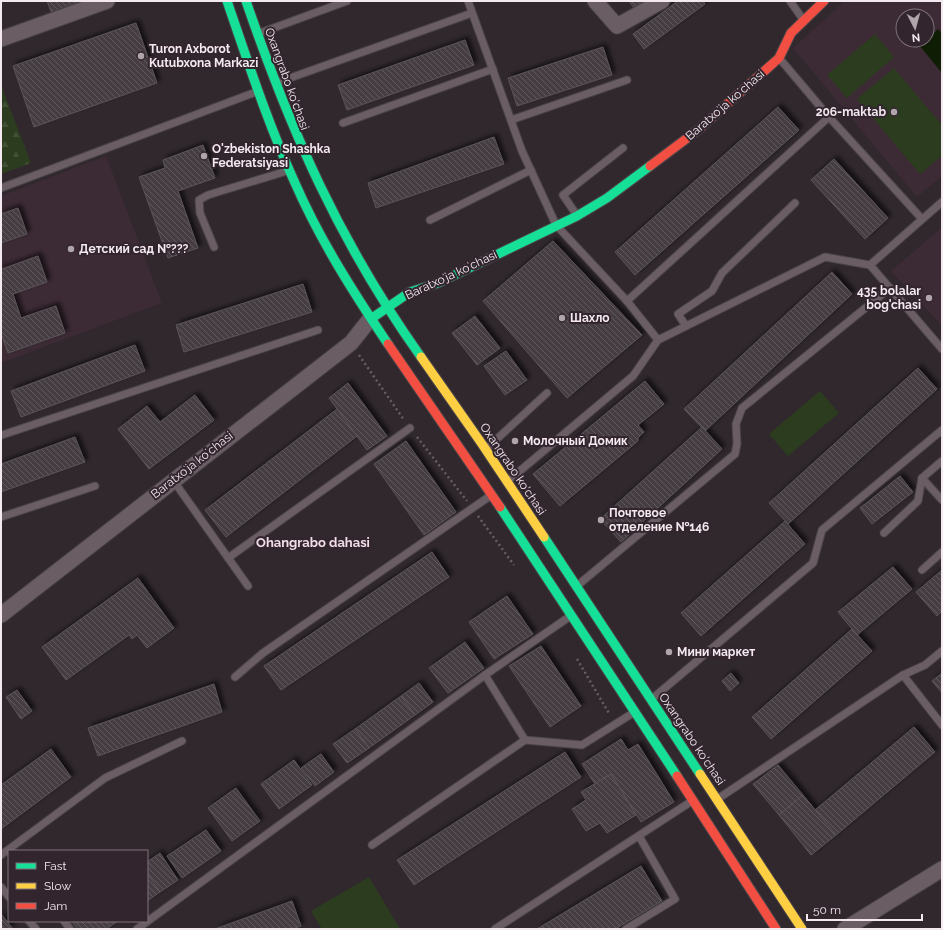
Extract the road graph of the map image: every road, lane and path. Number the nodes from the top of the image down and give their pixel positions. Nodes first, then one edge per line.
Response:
1 (107, 1) edge
2 (227, 1) edge
3 (246, 1) edge
4 (347, 1) edge
5 (468, 1) edge
6 (595, 1) edge
7 (662, 1) edge
8 (790, 1) edge
9 (824, 1) edge
10 (472, 13) junction
11 (803, 20) junction
12 (258, 34) junction
13 (1, 39) edge
14 (779, 58) junction
15 (493, 69) junction
16 (627, 80) dead end
17 (274, 84) junction
18 (258, 92) junction
19 (829, 117) junction
20 (511, 120) junction
21 (343, 123) dead end
22 (623, 148) dead end
23 (289, 170) junction
24 (531, 170) junction
25 (1, 188) edge
26 (942, 202) edge
27 (795, 203) dead end
28 (577, 216) junction
29 (922, 219) junction
30 (430, 220) dead end
31 (556, 225) junction
32 (214, 247) dead end
33 (870, 265) junction
34 (890, 288) junction
35 (627, 301) junction
36 (387, 308) junction
37 (370, 319) junction
38 (686, 326) junction
39 (318, 330) dead end
40 (658, 340) junction
41 (351, 343) junction
42 (942, 348) edge
43 (547, 393) dead end
44 (410, 428) junction
45 (942, 430) edge
46 (1, 434) edge
47 (486, 450) junction
48 (942, 461) edge
49 (922, 478) junction
50 (173, 480) junction
51 (95, 486) dead end
52 (499, 489) junction
53 (942, 500) edge
54 (473, 508) junction
55 (1, 516) edge
56 (884, 533) dead end
57 (942, 552) edge
58 (228, 558) junction
59 (517, 568) dead end
60 (922, 570) dead end
61 (248, 586) dead end
62 (576, 586) junction
63 (1, 615) edge
64 (571, 615) junction
65 (942, 651) edge
66 (576, 658) dead end
67 (485, 675) junction
68 (903, 675) junction
69 (235, 678) dead end
70 (652, 700) junction
71 (634, 712) junction
72 (614, 722) dead end
73 (942, 725) edge
74 (525, 740) junction
75 (182, 741) dead end
76 (701, 794) junction
77 (709, 805) junction
78 (639, 836) junction
79 (372, 845) dead end
80 (10, 850) edge
81 (942, 869) edge
82 (1, 887) edge
83 (8, 896) edge
84 (148, 921) edge
85 (147, 922) edge
86 (137, 929) edge
87 (495, 929) edge
88 (626, 929) edge
89 (776, 929) edge
90 (802, 929) edge
91 (845, 929) edge

1 - 13 street
2 - 18 main road, Oxangrabo ko'chasi
3 - 12 main road, Oxangrabo ko'chasi
4 - 12 lane
5 - 10 lane
6 - 7 street
8 - 11 lane
9 - 11 main road, Baratxoʻja koʻchasi
10 - 15 lane
10 - 17 lane
11 - 14 main road, Baratxoʻja koʻchasi
12 - 17 main road, Oxangrabo ko'chasi
14 - 19 lane
14 - 28 main road, Baratxoʻja koʻchasi
15 - 20 lane
15 - 21 lane
16 - 20 lane
17 - 36 main road, Oxangrabo ko'chasi
18 - 23 main road, Oxangrabo ko'chasi
18 - 25 lane
19 - 29 lane
19 - 35 lane
20 - 24 lane
22 - 28 lane
23 - 32 lane
23 - 37 main road, Oxangrabo ko'chasi
24 - 30 lane
24 - 31 lane
26 - 29 lane
27 - 38 lane
28 - 31 main road, Baratxoʻja koʻchasi
29 - 33 lane
31 - 35 lane
31 - 36 main road, Baratxoʻja koʻchasi
33 - 34 lane
33 - 38 lane
34 - 42 lane
34 - 62 lane
35 - 40 lane
36 - 37 main road, Baratxoʻja koʻchasi
36 - 47 main road, Oxangrabo ko'chasi
37 - 41 street, Baratxoʻja koʻchasi
37 - 52 main road, Oxangrabo ko'chasi
38 - 40 lane
39 - 46 lane
40 - 52 lane
41 - 44 path
41 - 50 street, Baratxoʻja koʻchasi
43 - 47 lane
44 - 54 path
44 - 58 lane
45 - 70 lane
47 - 52 main road, Oxangrabo ko'chasi
48 - 49 lane
49 - 53 lane
49 - 56 lane
50 - 58 lane
50 - 63 street, Baratxoʻja koʻchasi
51 - 55 lane
52 - 54 lane
52 - 62 main road, Oxangrabo ko'chasi
52 - 64 main road, Oxangrabo ko'chasi
54 - 59 path
54 - 69 lane
57 - 60 lane
58 - 61 lane
62 - 70 main road, Oxangrabo ko'chasi
64 - 67 lane
64 - 71 main road, Oxangrabo ko'chasi
65 - 68 lane
66 - 72 path
67 - 74 lane
67 - 84 lane
68 - 73 lane
68 - 77 lane
70 - 76 main road, Oxangrabo ko'chasi
71 - 74 lane
71 - 76 main road, Oxangrabo ko'chasi
74 - 79 lane
75 - 80 lane
76 - 77 main road, Oxangrabo ko'chasi
76 - 77 main road, Oxangrabo ko'chasi
76 - 78 lane
77 - 89 main road, Oxangrabo ko'chasi
77 - 90 main road, Oxangrabo ko'chasi
78 - 87 lane
78 - 88 lane
81 - 91 street
82 - 83 lane
85 - 86 lane

